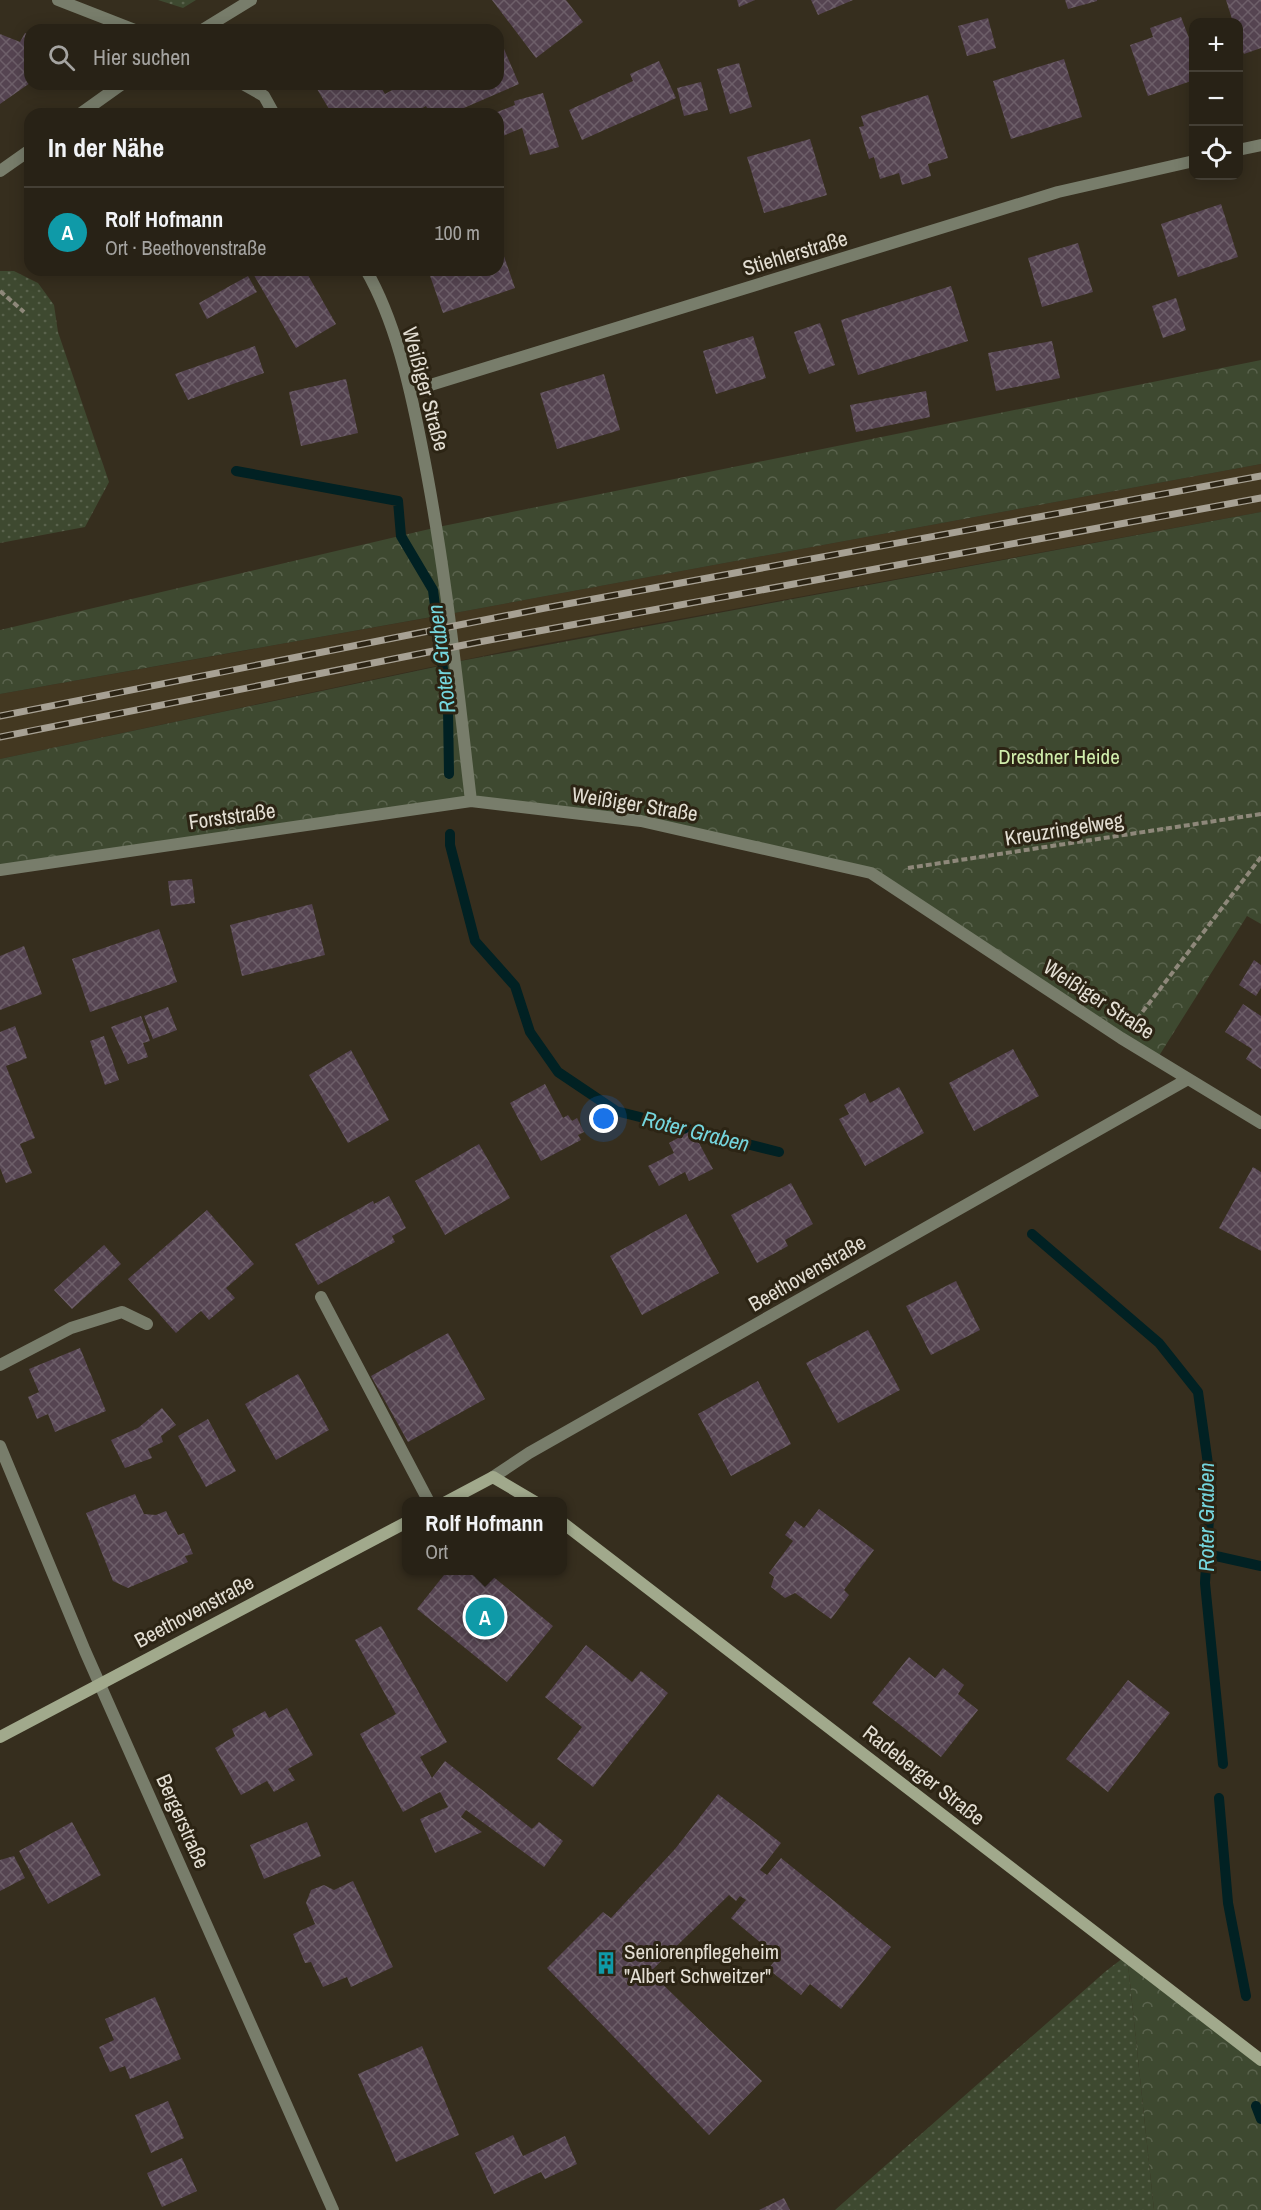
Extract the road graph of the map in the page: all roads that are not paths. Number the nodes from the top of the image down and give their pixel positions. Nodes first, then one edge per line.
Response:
1 (58, 0) edge
2 (251, 0) edge
3 (120, 24) edge
4 (212, 24) edge
5 (114, 90) edge
6 (254, 90) edge
7 (88, 108) edge
8 (271, 108) edge
9 (1261, 145) edge
10 (1243, 149) edge
11 (24, 154) edge
12 (1189, 162) edge
13 (0, 171) edge
14 (369, 276) edge
15 (411, 391) junction
16 (471, 801) junction
17 (0, 870) edge
18 (1188, 1079) junction
19 (1261, 1123) edge
20 (321, 1297) dead end
21 (147, 1324) dead end
22 (0, 1365) edge
23 (0, 1446) edge
24 (493, 1477) junction
25 (426, 1497) edge
26 (455, 1497) edge
27 (527, 1497) edge
28 (402, 1525) edge
29 (567, 1526) edge
30 (100, 1682) junction
31 (0, 1737) edge
32 (1261, 2060) edge
33 (333, 2210) edge

1 - 3 street
2 - 4 street
5 - 7 street
6 - 8 street
9 - 10 street
11 - 13 street
12 - 15 street, Stiehlerstraße
14 - 15 street, Weißiger Straße
15 - 16 street, Weißiger Straße
16 - 17 street, Forststraße
16 - 18 street, Weißiger Straße
18 - 19 street, Weißiger Straße
18 - 24 street, Beethovenstraße
20 - 25 street
21 - 22 street
23 - 30 street, Bergerstraße
24 - 26 street, Beethovenstraße
24 - 27 street
28 - 30 street, Beethovenstraße
29 - 32 street, Radeberger Straße
30 - 31 street, Beethovenstraße
30 - 33 street, Bergerstraße

